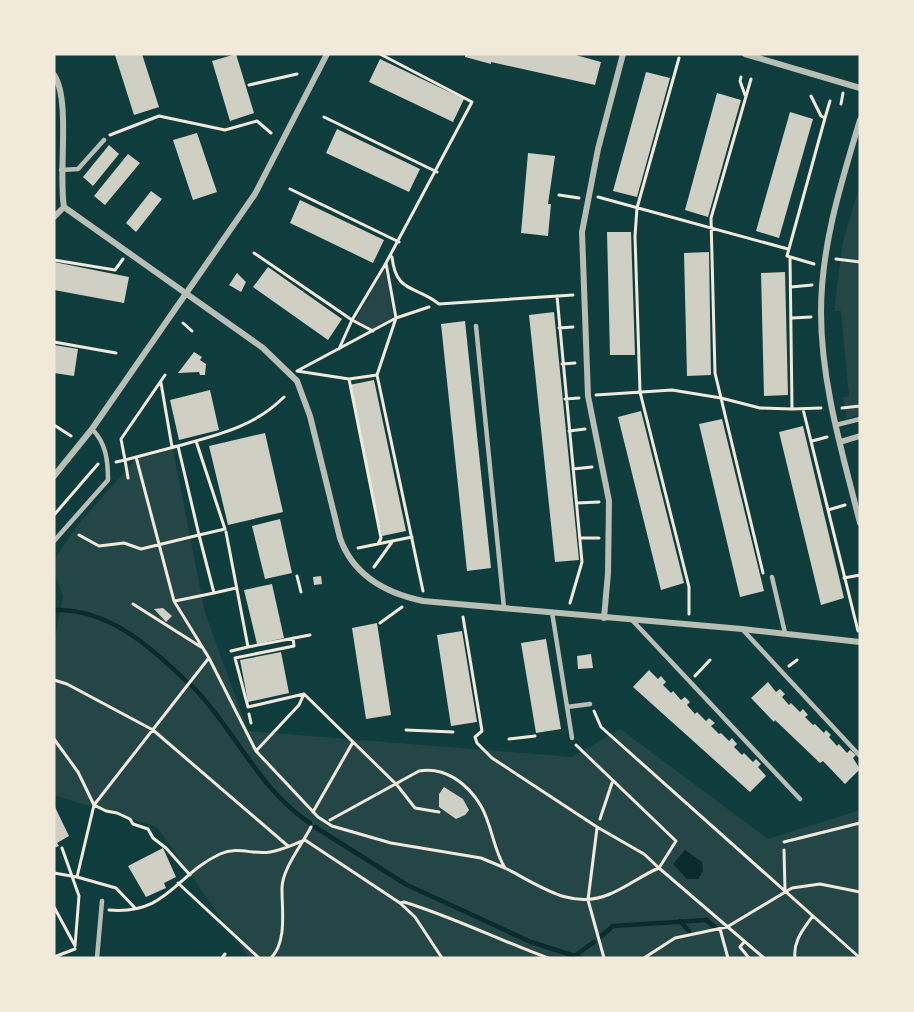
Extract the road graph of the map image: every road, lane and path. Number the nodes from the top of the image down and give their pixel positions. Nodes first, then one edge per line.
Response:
1 (327, 54) edge
2 (380, 54) edge
3 (623, 54) edge
4 (745, 54) edge
5 (679, 58) dead end
6 (297, 74) dead end
7 (54, 75) edge
8 (741, 77) dead end
9 (751, 79) dead end
10 (249, 86) dead end
11 (860, 88) edge
12 (844, 92) dead end
13 (746, 96) junction
14 (812, 96) dead end
15 (830, 101) dead end
16 (841, 104) dead end
17 (324, 117) dead end
18 (825, 118) junction
19 (860, 120) edge
20 (271, 134) dead end
21 (109, 136) dead end
22 (104, 140) dead end
23 (61, 170) junction
24 (436, 172) junction
25 (290, 189) dead end
26 (559, 195) dead end
27 (574, 198) dead end
28 (609, 200) dead end
29 (64, 207) junction
30 (637, 207) junction
31 (54, 217) edge
32 (712, 228) junction
33 (399, 242) junction
34 (788, 249) junction
35 (254, 253) dead end
36 (391, 255) junction
37 (790, 257) junction
38 (825, 258) junction
39 (54, 260) edge
40 (120, 263) dead end
41 (386, 263) junction
42 (860, 263) edge
43 (815, 265) dead end
44 (814, 285) dead end
45 (791, 287) junction
46 (188, 295) junction
47 (573, 295) dead end
48 (557, 296) junction
49 (429, 307) dead end
50 (813, 317) dead end
51 (396, 318) junction
52 (792, 318) junction
53 (352, 320) junction
54 (183, 323) dead end
55 (476, 326) dead end
56 (573, 327) dead end
57 (559, 328) junction
58 (192, 331) dead end
59 (373, 331) junction
60 (54, 342) edge
61 (339, 349) junction
62 (116, 353) dead end
63 (575, 363) dead end
64 (562, 364) junction
65 (165, 375) dead end
66 (377, 375) junction
67 (349, 380) junction
68 (161, 383) junction
69 (640, 392) junction
70 (588, 396) junction
71 (284, 397) dead end
72 (579, 398) dead end
73 (721, 398) junction
74 (565, 399) junction
75 (822, 408) dead end
76 (792, 409) junction
77 (803, 410) junction
78 (860, 419) edge
79 (836, 424) junction
80 (54, 425) edge
81 (586, 428) dead end
82 (92, 429) junction
83 (569, 431) junction
84 (70, 436) dead end
85 (860, 436) edge
86 (829, 437) dead end
87 (121, 439) junction
88 (196, 441) junction
89 (812, 441) junction
90 (840, 442) junction
91 (178, 446) junction
92 (106, 455) junction
93 (136, 457) junction
94 (125, 460) junction
95 (595, 467) dead end
96 (573, 469) junction
97 (54, 476) edge
98 (128, 478) dead end
99 (599, 502) dead end
100 (577, 503) junction
101 (847, 505) dead end
102 (828, 510) junction
103 (54, 515) edge
104 (860, 523) edge
105 (226, 532) dead end
106 (79, 535) dead end
107 (198, 535) junction
108 (412, 537) junction
109 (580, 538) junction
110 (600, 538) dead end
111 (54, 541) edge
112 (393, 541) junction
113 (158, 544) junction
114 (378, 544) junction
115 (358, 548) dead end
116 (374, 567) dead end
117 (860, 575) edge
118 (297, 576) dead end
119 (772, 577) dead end
120 (844, 578) junction
121 (765, 579) dead end
122 (236, 588) junction
123 (423, 591) dead end
124 (301, 592) dead end
125 (214, 593) junction
126 (174, 601) junction
127 (133, 604) dead end
128 (570, 605) dead end
129 (402, 607) dead end
130 (504, 608) junction
131 (552, 612) junction
132 (689, 616) dead end
133 (463, 617) dead end
134 (604, 618) junction
135 (632, 620) junction
136 (380, 623) dead end
137 (742, 629) junction
138 (858, 631) dead end
139 (785, 633) junction
140 (310, 635) dead end
141 (293, 638) junction
142 (860, 642) edge
143 (248, 647) junction
144 (202, 648) junction
145 (231, 651) dead end
146 (209, 658) junction
147 (710, 660) dead end
148 (797, 660) dead end
149 (786, 668) dead end
150 (54, 680) edge
151 (690, 681) junction
152 (304, 694) junction
153 (590, 704) joint
154 (567, 707) junction
155 (249, 714) dead end
156 (251, 723) dead end
157 (153, 729) junction
158 (406, 730) dead end
159 (453, 732) dead end
160 (535, 736) dead end
161 (509, 738) dead end
162 (572, 738) joint
163 (54, 739) edge
164 (353, 742) junction
165 (256, 751) junction
166 (860, 756) edge
167 (612, 783) junction
168 (397, 785) junction
169 (800, 799) dead end
170 (94, 805) junction
171 (313, 812) junction
172 (439, 812) dead end
173 (600, 819) dead end
174 (330, 820) dead end
175 (860, 822) edge
176 (311, 827) dead end
177 (597, 827) junction
178 (305, 840) junction
179 (784, 843) dead end
180 (288, 846) junction
181 (62, 848) dead end
182 (784, 850) dead end
183 (505, 868) junction
184 (659, 868) junction
185 (54, 873) edge
186 (190, 875) junction
187 (72, 876) junction
188 (77, 877) junction
189 (178, 883) junction
190 (785, 891) junction
191 (860, 892) edge
192 (588, 900) junction
193 (102, 901) dead end
194 (400, 903) junction
195 (54, 907) edge
196 (135, 908) junction
197 (120, 911) dead end
198 (812, 917) junction
199 (727, 927) junction
200 (720, 929) junction
201 (744, 942) junction
202 (75, 949) dead end
203 (439, 953) junction
204 (225, 954) dead end
205 (854, 956) edge
206 (57, 957) edge
207 (97, 958) edge
208 (222, 958) edge
209 (259, 958) edge
210 (271, 958) edge
211 (433, 958) edge
212 (442, 958) edge
213 (548, 958) edge
214 (604, 958) edge
215 (644, 958) edge
216 (728, 958) edge
217 (749, 958) edge
218 (764, 958) edge
219 (795, 958) edge
220 (860, 958) edge

1 - 46 street
2 - 24 path
3 - 70 street
4 - 11 street
5 - 30 path
6 - 10 path
7 - 23 street
8 - 13 path
9 - 13 path
12 - 16 path
13 - 32 path
14 - 18 path
15 - 18 path
17 - 24 path
18 - 34 path
19 - 38 street
20 - 21 path
22 - 23 lane
23 - 29 street
24 - 33 path
25 - 33 path
26 - 27 path
28 - 30 path
29 - 31 street
29 - 46 street
30 - 32 path
30 - 69 path
32 - 34 path
32 - 73 path
33 - 36 path
34 - 37 path
35 - 53 path
36 - 41 path
36 - 48 path
37 - 43 path
37 - 45 path
38 - 42 path
38 - 79 street
39 - 40 path
41 - 51 path
41 - 53 path
44 - 45 path
45 - 52 path
46 - 82 street
46 - 130 street
47 - 48 path
48 - 57 path
49 - 51 path
50 - 52 path
51 - 59 path
51 - 66 path
52 - 76 path
53 - 59 path
53 - 61 path
54 - 58 path
55 - 130 lane
56 - 57 path
57 - 64 path
59 - 61 path
60 - 62 path
61 - 67 path
63 - 64 path
64 - 74 path
65 - 68 path
66 - 67 path
66 - 108 path
67 - 114 path
68 - 87 path
68 - 91 path
69 - 70 path
69 - 73 path
69 - 132 path
70 - 134 street
71 - 88 path
72 - 74 path
73 - 76 path
73 - 121 path
74 - 83 path
75 - 77 path
76 - 77 path
77 - 89 path
78 - 79 lane
79 - 90 street
80 - 84 path
81 - 83 path
82 - 92 lane
82 - 97 street
83 - 96 path
85 - 90 street
86 - 89 path
87 - 92 path
87 - 94 path
88 - 91 path
88 - 107 path
89 - 102 path
90 - 104 street
91 - 93 path
91 - 107 path
92 - 103 path
92 - 111 lane
93 - 94 path
93 - 113 path
94 - 98 path
95 - 96 path
96 - 100 path
99 - 100 path
100 - 109 path
101 - 102 path
102 - 120 path
105 - 122 path
106 - 113 path
107 - 113 path
107 - 125 path
108 - 112 path
108 - 123 path
109 - 110 path
109 - 128 path
112 - 114 path
112 - 116 path
113 - 126 path
114 - 115 path
117 - 120 path
118 - 124 path
119 - 139 lane
120 - 138 path
122 - 125 path
122 - 143 path
125 - 126 path
126 - 144 path
127 - 144 path
129 - 136 path
130 - 131 street
131 - 134 street
131 - 154 lane
133 - 177 path
134 - 135 street
135 - 137 street
135 - 151 lane
137 - 139 street
137 - 166 lane
139 - 142 street
140 - 141 path
141 - 143 path
141 - 152 path
143 - 145 path
144 - 146 path
146 - 157 path
146 - 165 path
147 - 151 path
148 - 149 path
150 - 157 path
151 - 169 lane
152 - 164 path
152 - 165 path
153 - 154 lane
153 - 190 path
154 - 162 lane
155 - 156 path
157 - 170 path
157 - 180 path
158 - 159 path
160 - 161 path
162 - 167 path
163 - 170 path
164 - 168 path
164 - 171 path
165 - 171 path
167 - 173 path
167 - 184 path
168 - 172 path
168 - 174 path
168 - 183 path
170 - 186 path
170 - 188 path
171 - 183 path
175 - 179 path
176 - 178 path
177 - 184 path
177 - 192 path
178 - 180 path
178 - 194 path
178 - 210 path
180 - 186 path
181 - 187 path
182 - 190 path
183 - 192 path
184 - 192 path
184 - 199 path
185 - 187 path
186 - 189 path
187 - 188 path
187 - 195 path
188 - 196 path
189 - 196 path
189 - 209 path
190 - 191 path
190 - 198 path
190 - 199 path
192 - 214 path
193 - 207 lane
194 - 203 path
194 - 213 path
196 - 197 path
198 - 205 path
198 - 219 path
199 - 200 path
199 - 201 path
200 - 215 path
200 - 216 path
201 - 217 path
201 - 218 path
202 - 206 path
203 - 211 path
203 - 212 path
204 - 208 path
205 - 220 path

